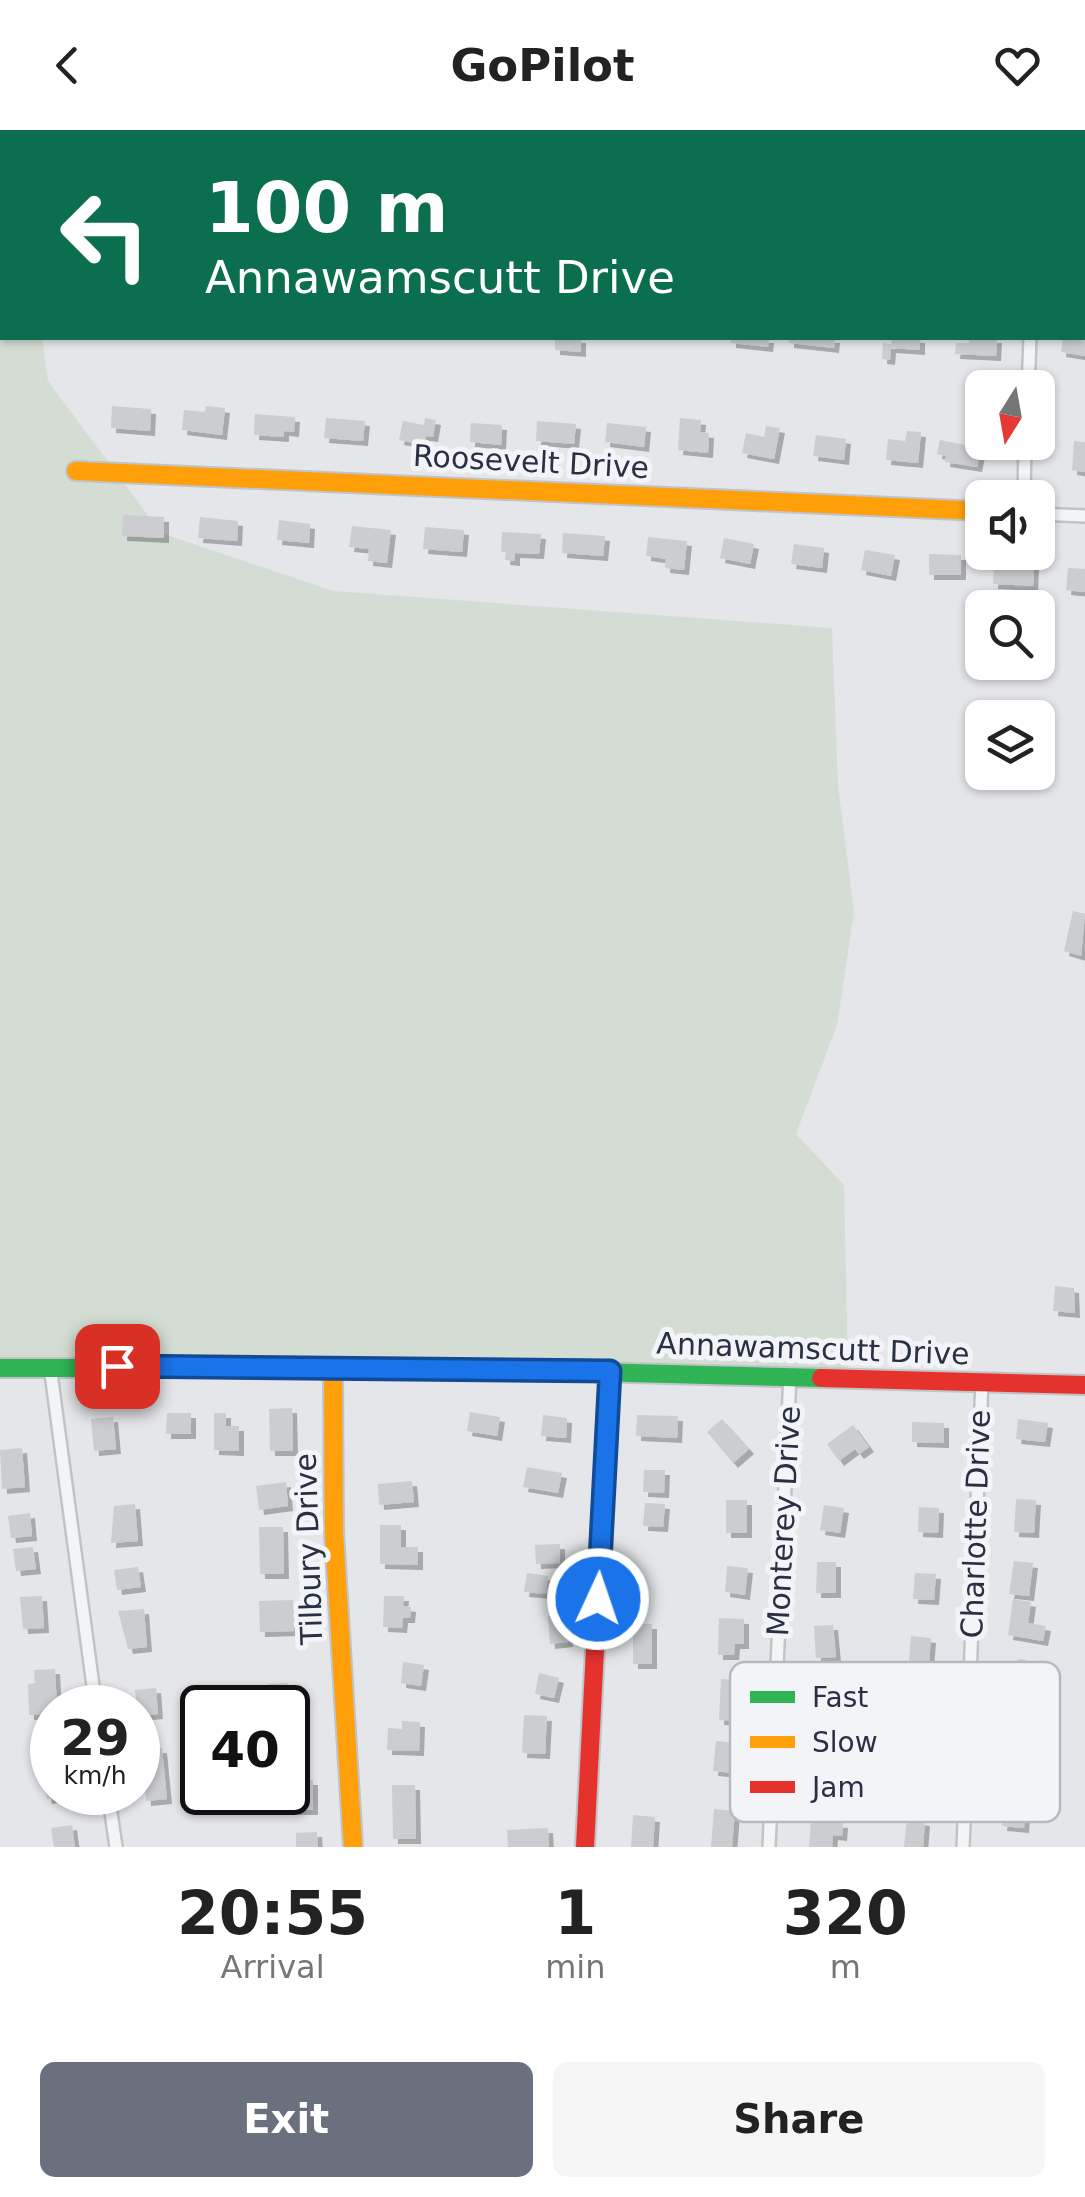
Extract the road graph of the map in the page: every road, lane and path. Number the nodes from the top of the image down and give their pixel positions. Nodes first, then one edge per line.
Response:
1 (1030, 340) edge
2 (1029, 370) edge
3 (76, 472) dead end
4 (965, 510) edge
5 (1055, 515) edge
6 (1085, 516) edge
7 (50, 1366) junction
8 (0, 1368) edge
9 (333, 1368) junction
10 (610, 1371) junction
11 (790, 1374) junction
12 (982, 1381) junction
13 (1085, 1385) edge
14 (777, 1662) edge
15 (971, 1662) edge
16 (93, 1685) edge
17 (111, 1815) edge
18 (770, 1822) edge
19 (964, 1822) edge
20 (116, 1847) edge
21 (352, 1847) edge
22 (585, 1847) edge
23 (769, 1847) edge
24 (963, 1847) edge

1 - 2 street
3 - 4 street, Roosevelt Drive
5 - 6 street
7 - 8 street, Annawamscutt Drive
7 - 9 street, Annawamscutt Drive
7 - 16 street
9 - 10 street, Annawamscutt Drive
9 - 21 street, Tilbury Drive
10 - 11 street, Annawamscutt Drive
10 - 22 street
11 - 12 street, Annawamscutt Drive
11 - 14 street, Monterey Drive
12 - 13 street, Annawamscutt Drive
12 - 15 street, Charlotte Drive
17 - 20 street
18 - 23 street, Monterey Drive
19 - 24 street, Charlotte Drive

